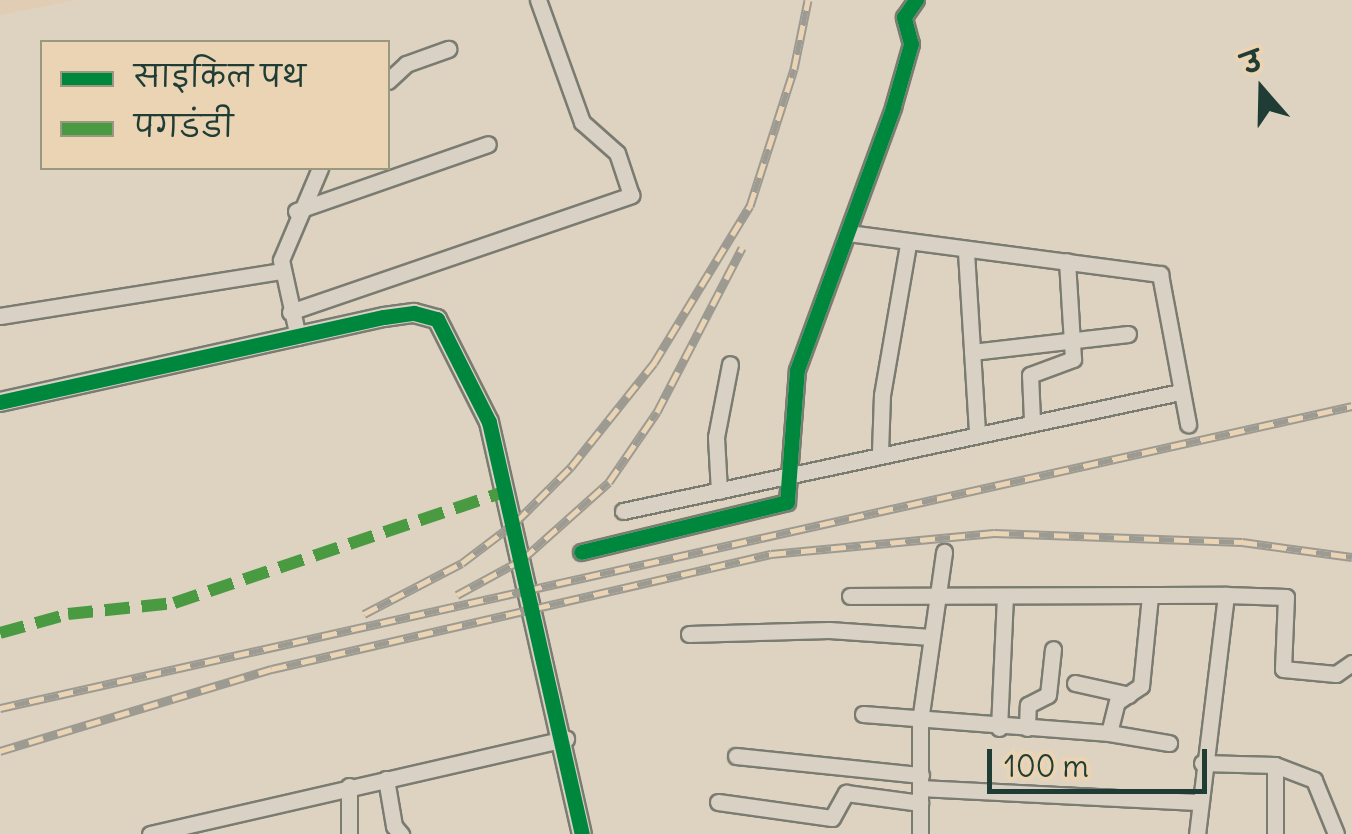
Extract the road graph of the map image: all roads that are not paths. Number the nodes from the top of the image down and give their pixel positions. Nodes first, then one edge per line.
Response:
1 (538, 0) edge
2 (909, 9) edge
3 (448, 49) dead end
4 (390, 79) edge
5 (488, 144) dead end
6 (319, 170) edge
7 (296, 211) junction
8 (848, 233) junction
9 (908, 244) junction
10 (966, 252) junction
11 (1067, 261) junction
12 (280, 271) junction
13 (290, 312) junction
14 (0, 316) edge
15 (1128, 334) dead end
16 (298, 337) junction
17 (1071, 344) junction
18 (972, 352) junction
19 (730, 364) dead end
20 (1180, 392) junction
21 (0, 402) edge
22 (1032, 420) junction
23 (1188, 424) dead end
24 (976, 431) junction
25 (880, 452) junction
26 (791, 473) junction
27 (719, 490) junction
28 (623, 512) dead end
29 (581, 552) dead end
30 (944, 552) dead end
31 (1226, 595) junction
32 (850, 596) dead end
33 (937, 596) junction
34 (1005, 596) junction
35 (1150, 596) junction
36 (689, 634) dead end
37 (931, 637) junction
38 (1053, 649) dead end
39 (1352, 662) edge
40 (1075, 683) dead end
41 (1129, 696) junction
42 (862, 714) dead end
43 (920, 722) junction
44 (998, 728) junction
45 (1027, 728) junction
46 (1110, 733) junction
47 (566, 739) junction
48 (1169, 743) dead end
49 (736, 756) dead end
50 (1202, 763) junction
51 (1275, 765) junction
52 (386, 779) junction
53 (349, 786) junction
54 (920, 789) junction
55 (718, 802) dead end
56 (1197, 802) junction
57 (190, 828) edge
58 (150, 834) edge
59 (349, 834) edge
60 (401, 834) edge
61 (582, 834) edge
62 (920, 834) edge
63 (1196, 834) edge
64 (1275, 834) edge
65 (1336, 834) edge

1 - 13 street
2 - 8 street
3 - 4 street
5 - 7 street
6 - 7 street
7 - 12 street
8 - 9 street
8 - 26 street
9 - 10 street
9 - 25 street
10 - 11 street
10 - 18 street
11 - 17 street
11 - 20 street
12 - 13 street
12 - 14 street
13 - 16 street
15 - 17 street
16 - 21 street
16 - 47 street
17 - 18 street
17 - 22 street
18 - 24 street
19 - 27 street
20 - 22 street
20 - 23 street
22 - 24 street
24 - 25 street
25 - 26 street
26 - 27 street
26 - 29 street
27 - 28 street
30 - 33 street
31 - 35 street
31 - 39 street
31 - 50 street
32 - 33 street
33 - 34 street
33 - 37 street
34 - 35 street
34 - 44 street
35 - 41 street
36 - 37 street
37 - 43 street
38 - 45 street
40 - 41 street
41 - 46 street
42 - 43 street
43 - 44 street
43 - 54 street
44 - 45 street
45 - 46 street
46 - 48 street
47 - 52 street
47 - 61 street
49 - 54 street
50 - 51 street
50 - 56 street
51 - 64 street
51 - 65 street
52 - 53 street
52 - 60 street
53 - 57 street
53 - 59 street
54 - 55 street
54 - 56 street
54 - 62 street
56 - 63 street
57 - 58 street

